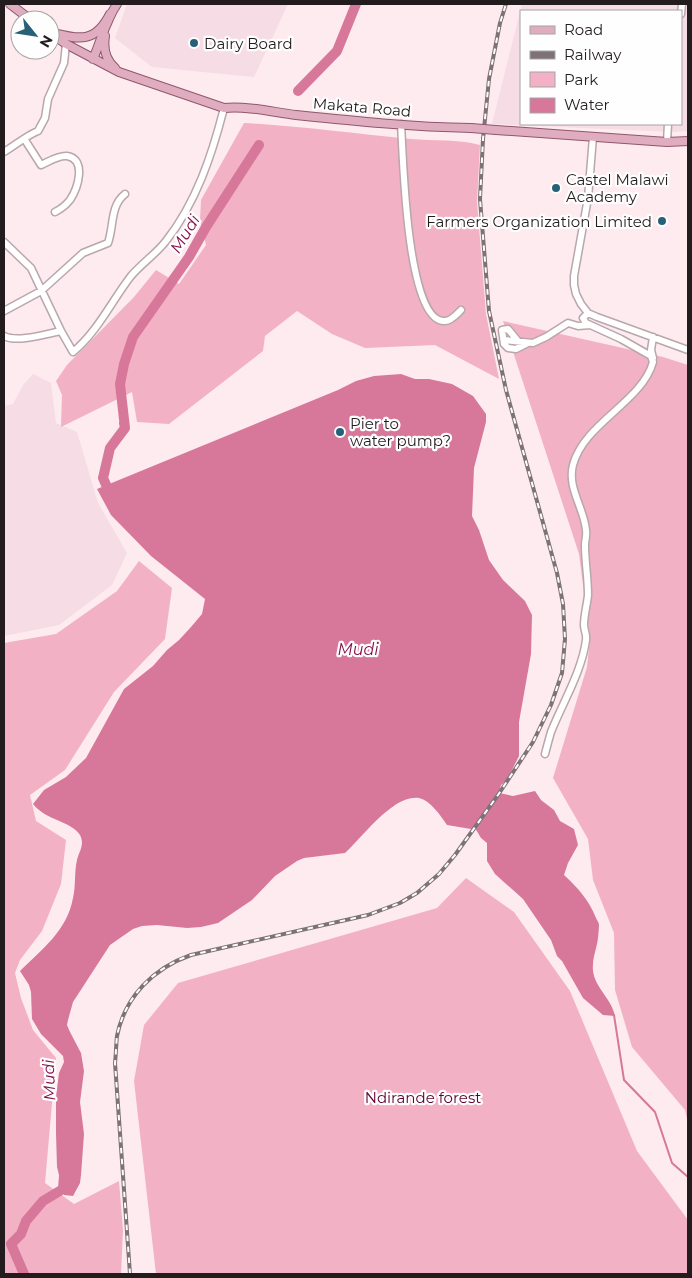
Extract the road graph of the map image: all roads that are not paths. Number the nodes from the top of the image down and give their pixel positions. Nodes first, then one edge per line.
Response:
1 (117, 4) edge
2 (110, 14) junction
3 (105, 31) junction
4 (60, 35) edge
5 (60, 40) edge
6 (66, 44) junction
7 (93, 59) junction
8 (119, 72) junction
9 (224, 108) junction
10 (401, 124) junction
11 (668, 125) edge
12 (593, 138) junction
13 (25, 140) junction
14 (688, 141) edge
15 (667, 142) junction
16 (4, 152) edge
17 (125, 194) dead end
18 (55, 212) dead end
19 (4, 242) edge
20 (41, 291) junction
21 (461, 310) dead end
22 (4, 311) edge
23 (588, 313) junction
24 (590, 325) junction
25 (60, 331) junction
26 (4, 336) edge
27 (653, 336) junction
28 (504, 340) junction
29 (517, 340) junction
30 (528, 343) junction
31 (688, 350) edge
32 (653, 358) junction
33 (545, 754) dead end

1 - 2 main road
2 - 3 main road
2 - 4 main road
3 - 7 main road
3 - 8 main road
5 - 6 main road, Makata Road
6 - 7 main road, Makata Road
6 - 13 street
7 - 8 main road, Makata Road
8 - 9 main road, Makata Road
9 - 10 main road, Makata Road
9 - 25 street
10 - 12 main road, Makata Road, bridge
10 - 21 street
11 - 15 street
12 - 15 main road, Makata Road
12 - 23 street
13 - 16 street
13 - 18 street
14 - 15 main road, Makata Road
17 - 20 street
19 - 20 street
20 - 22 street
20 - 25 street
23 - 24 street
23 - 27 street
24 - 30 street
24 - 32 street
25 - 26 street
27 - 31 street
27 - 32 street
28 - 29 street
28 - 29 street
28 - 30 street
29 - 30 street
32 - 33 street

